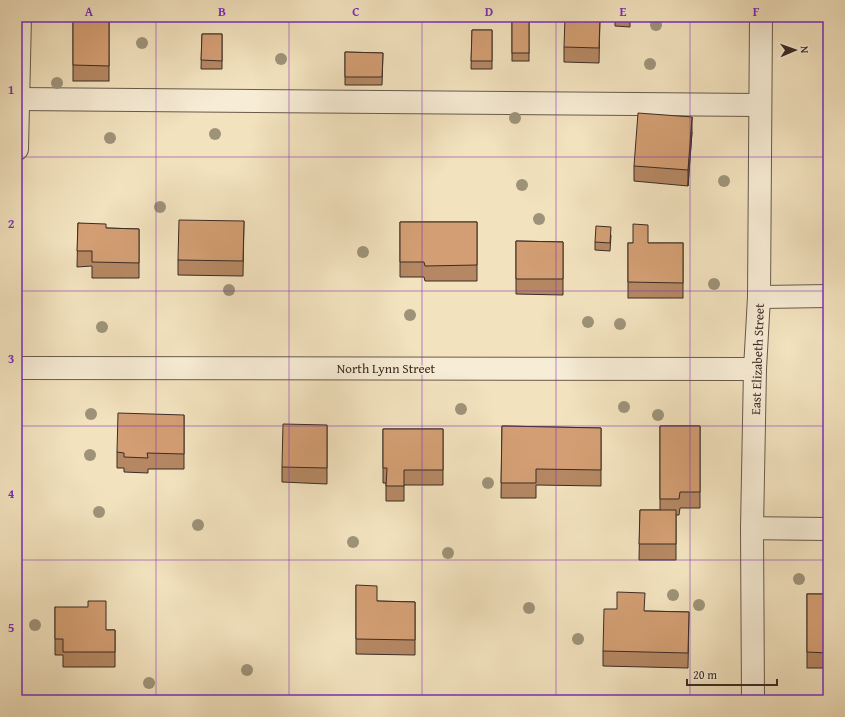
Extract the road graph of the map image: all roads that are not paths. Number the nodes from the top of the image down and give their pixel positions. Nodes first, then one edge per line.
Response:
1 (20, 17) edge
2 (761, 17) edge
3 (18, 99) edge
4 (760, 105) junction
5 (17, 149) edge
6 (759, 296) junction
7 (828, 296) edge
8 (17, 368) edge
9 (755, 369) junction
10 (752, 528) junction
11 (828, 528) edge
12 (753, 700) edge

1 - 3 street
2 - 4 street, East Elizabeth Street
3 - 4 street
3 - 5 street
4 - 6 street, East Elizabeth Street
6 - 7 street
6 - 9 street, East Elizabeth Street
8 - 9 street, North Lynn Street
9 - 10 street, East Elizabeth Street
10 - 11 street
10 - 12 street, East Elizabeth Street

